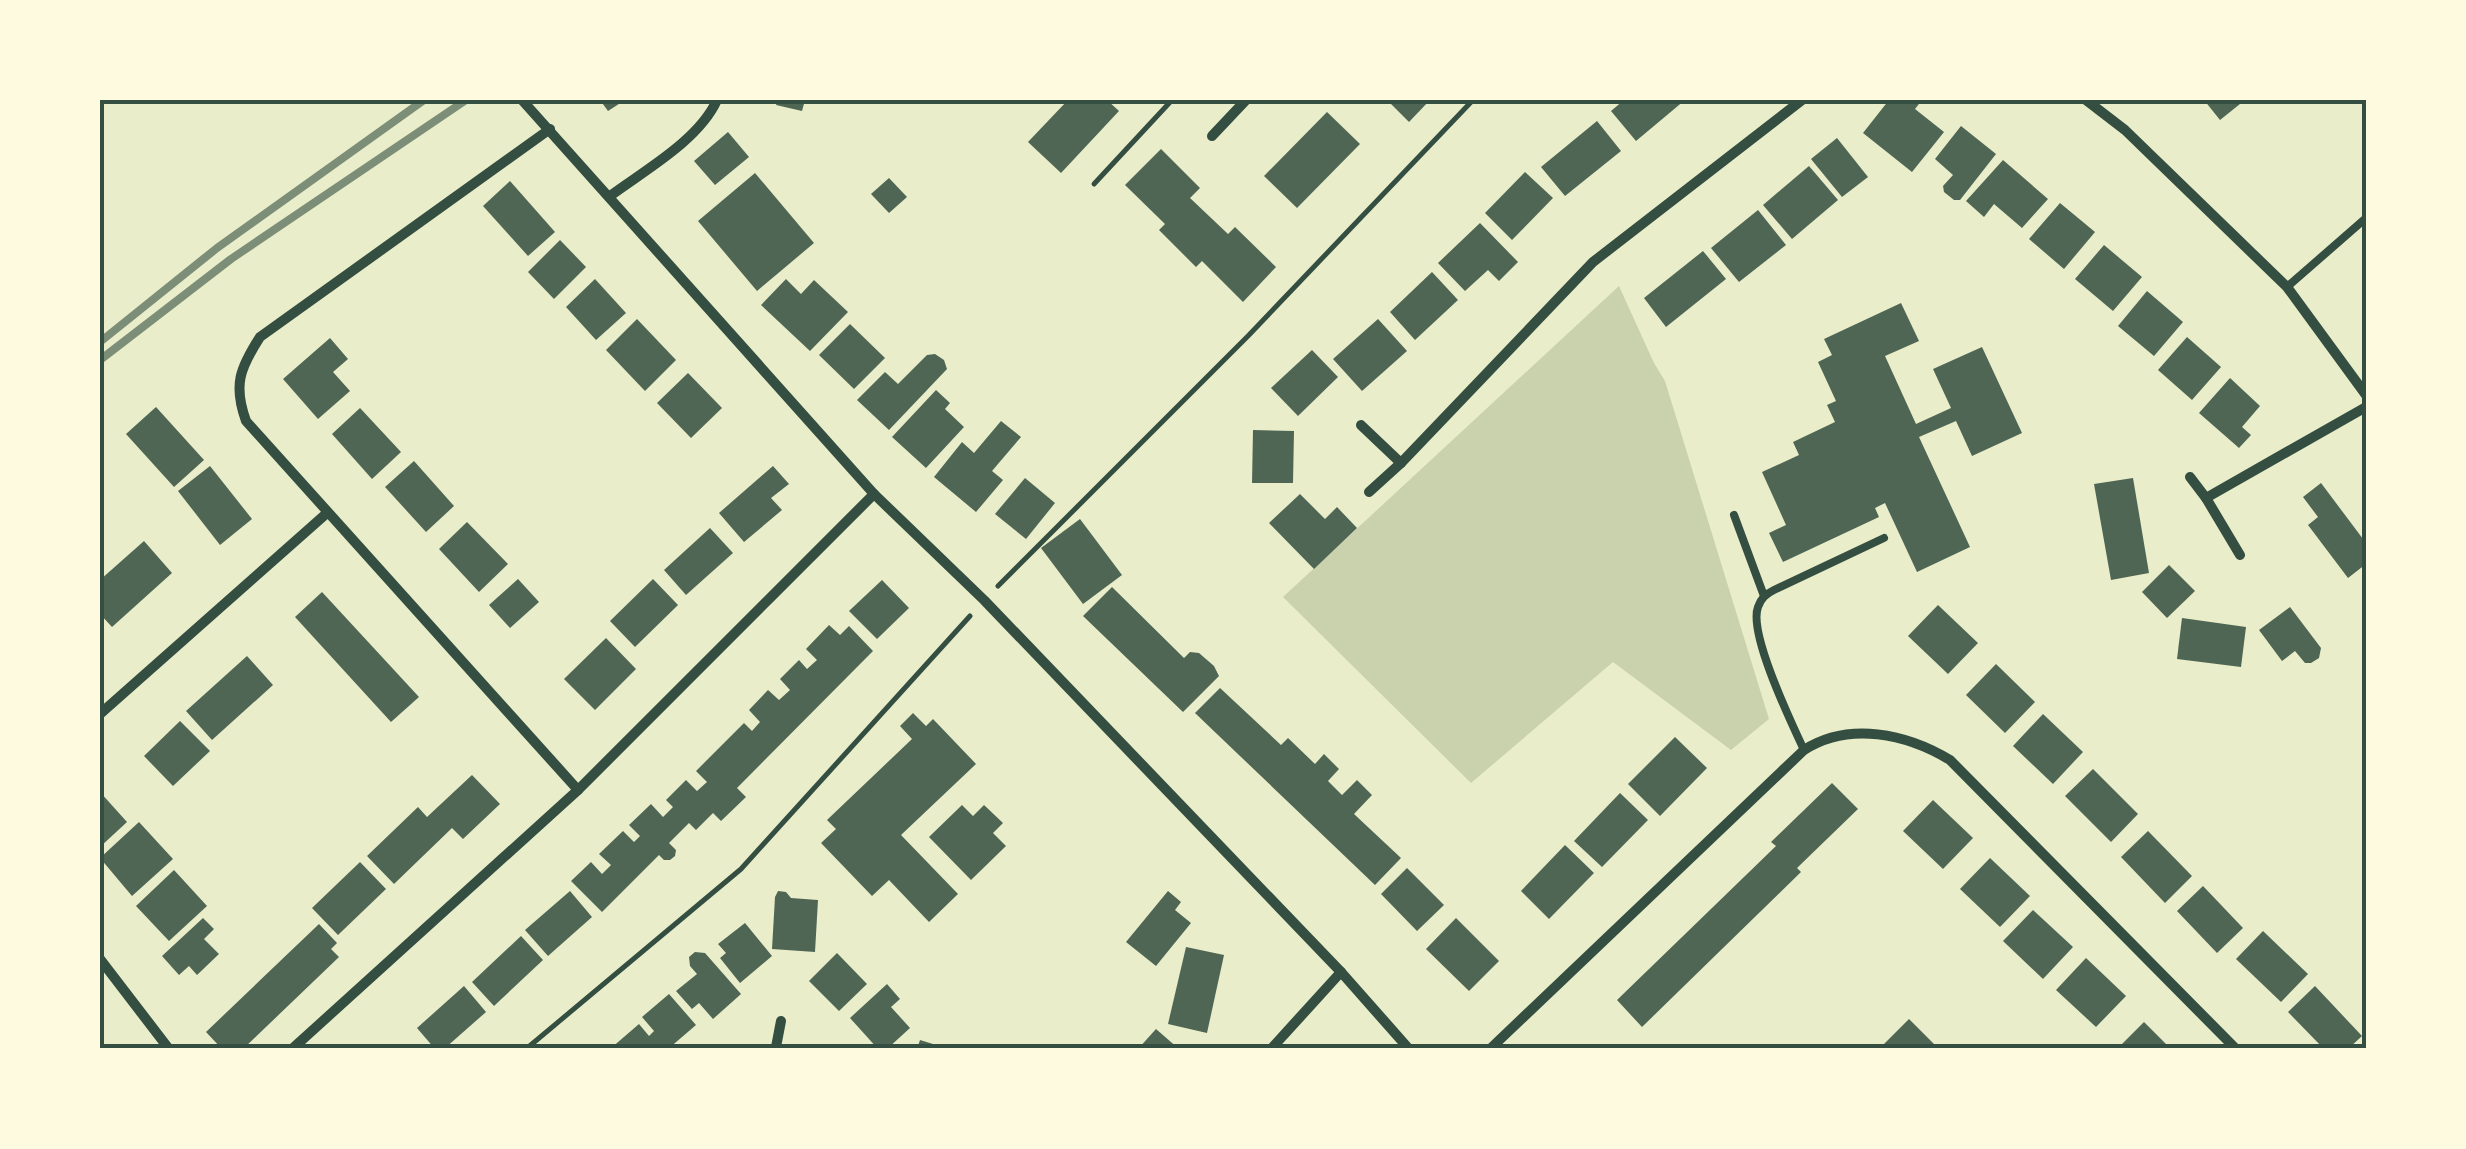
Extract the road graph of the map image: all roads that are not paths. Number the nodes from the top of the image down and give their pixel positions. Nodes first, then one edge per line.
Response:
1 (522, 100) edge
2 (717, 100) edge
3 (1246, 100) edge
4 (1802, 100) edge
5 (2086, 100) edge
6 (550, 129) junction
7 (1212, 136) dead end
8 (610, 196) junction
9 (2366, 218) edge
10 (2287, 287) junction
11 (2366, 395) edge
12 (2366, 407) edge
13 (1361, 425) dead end
14 (1401, 462) junction
15 (2190, 477) dead end
16 (1368, 492) dead end
17 (874, 494) junction
18 (2206, 498) junction
19 (327, 513) junction
20 (1734, 516) dead end
21 (1884, 538) dead end
22 (2240, 556) dead end
23 (1764, 596) junction
24 (100, 714) edge
25 (1804, 750) junction
26 (578, 790) junction
27 (100, 959) edge
28 (1340, 972) junction
29 (780, 1021) dead end
30 (777, 1048) edge
31 (168, 1049) edge
32 (292, 1049) edge
33 (1271, 1049) edge
34 (1409, 1049) edge
35 (1490, 1049) edge
36 (2236, 1049) edge

1 - 6 street
2 - 8 street
3 - 7 street
4 - 14 street
5 - 10 street
6 - 8 street
6 - 19 street
8 - 17 street
9 - 10 lane
10 - 11 street
12 - 18 street
13 - 14 street
14 - 16 street
15 - 18 street
17 - 26 street
17 - 28 street
18 - 22 street
19 - 24 street
19 - 26 street
20 - 23 lane
21 - 23 lane
23 - 25 lane
25 - 35 street
25 - 36 street
26 - 32 street
27 - 31 street
28 - 33 street
28 - 34 street
29 - 30 street

